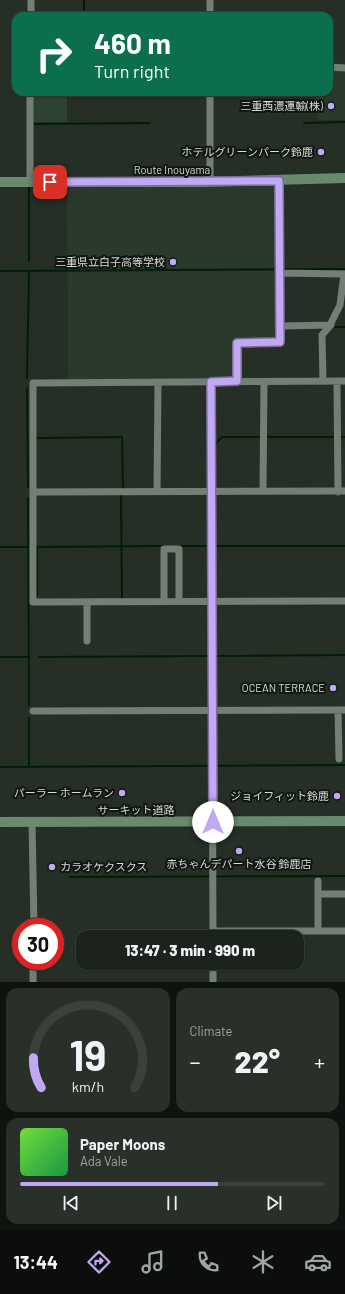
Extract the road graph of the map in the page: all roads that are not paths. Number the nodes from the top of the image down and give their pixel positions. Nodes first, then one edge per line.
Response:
1 (31, 0) edge
2 (210, 0) edge
3 (30, 12) edge
4 (210, 12) edge
5 (333, 67) edge
6 (345, 68) edge
7 (30, 96) edge
8 (210, 96) edge
9 (345, 178) edge
10 (279, 181) junction
11 (0, 182) edge
12 (30, 182) junction
13 (210, 182) junction
14 (280, 273) junction
15 (344, 274) edge
16 (331, 325) junction
17 (281, 326) junction
18 (237, 381) junction
19 (323, 381) junction
20 (337, 381) junction
21 (345, 381) edge
22 (158, 382) junction
23 (211, 382) junction
24 (264, 382) junction
25 (264, 491) junction
26 (341, 491) edge
27 (33, 492) junction
28 (157, 492) junction
29 (212, 492) junction
30 (164, 601) junction
31 (179, 601) junction
32 (345, 601) edge
33 (87, 602) junction
34 (212, 602) junction
35 (87, 641) dead end
36 (342, 710) edge
37 (33, 711) dead end
38 (212, 711) junction
39 (339, 759) dead end
40 (345, 820) edge
41 (0, 822) edge
42 (32, 822) junction
43 (213, 822) junction
44 (318, 881) dead end
45 (318, 894) junction
46 (345, 894) edge
47 (34, 918) edge
48 (213, 930) edge
49 (304, 931) edge
50 (318, 931) junction
51 (345, 931) edge
52 (33, 970) edge
53 (213, 970) edge
54 (33, 982) edge
55 (213, 982) edge

1 - 3 street
2 - 4 street
5 - 6 street
7 - 12 street
8 - 13 street
9 - 10 main road, Route Inouyama
10 - 13 main road, Route Inouyama
10 - 14 street
11 - 12 main road, Route Inouyama
12 - 13 main road, Route Inouyama
14 - 15 street
14 - 17 street
15 - 16 street
16 - 17 street
16 - 19 street
17 - 18 street
18 - 23 street
18 - 24 street
19 - 20 street
19 - 24 street
20 - 21 street
20 - 26 street
22 - 23 street
22 - 27 street
22 - 28 street
23 - 29 street
24 - 25 street
25 - 26 street
25 - 29 street
27 - 28 street
27 - 33 street
28 - 29 street
29 - 34 street
30 - 31 street
30 - 31 street
30 - 33 street
31 - 34 street
32 - 34 street
33 - 35 street
34 - 38 street
36 - 38 street
36 - 39 street
37 - 38 street
38 - 43 street
40 - 43 main road, サーキット道路
41 - 42 main road, サーキット道路
42 - 43 main road, サーキット道路
42 - 47 street
43 - 48 street
44 - 45 street
45 - 46 street
45 - 50 street
49 - 50 street
50 - 51 street
52 - 54 street
53 - 55 street

